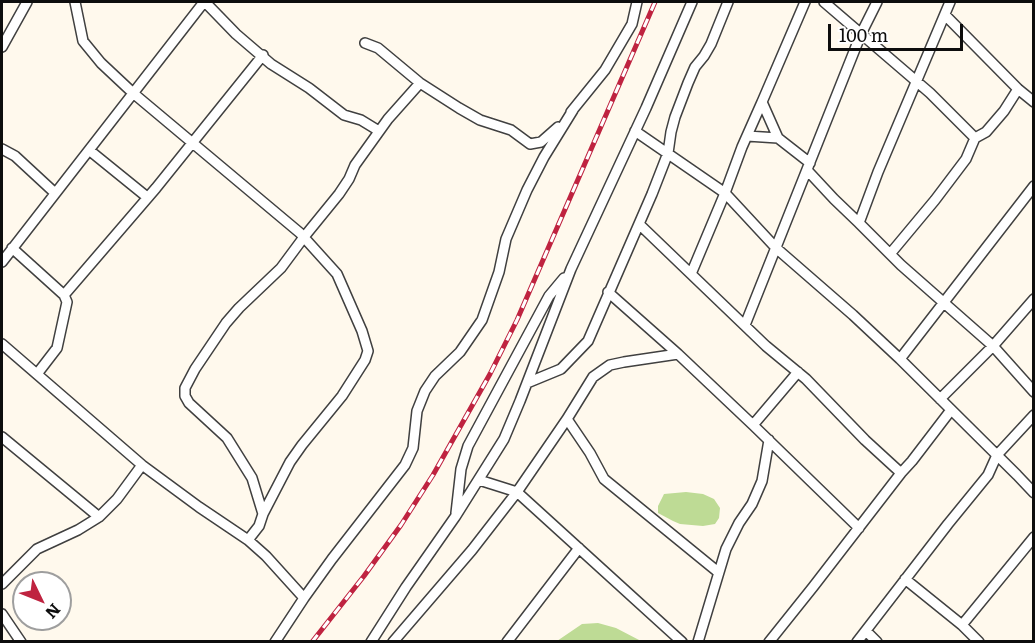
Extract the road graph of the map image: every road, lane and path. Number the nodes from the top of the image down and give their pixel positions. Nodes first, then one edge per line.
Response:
1 (27, 2) edge
2 (75, 2) edge
3 (205, 2) edge
4 (637, 2) edge
5 (692, 2) edge
6 (728, 2) edge
7 (804, 2) edge
8 (824, 2) edge
9 (877, 2) edge
10 (950, 2) edge
11 (945, 15) junction
12 (861, 34) junction
13 (365, 43) dead end
14 (2, 47) edge
15 (262, 56) junction
16 (917, 82) junction
17 (420, 83) junction
18 (1018, 89) junction
19 (133, 93) junction
20 (762, 102) junction
21 (1034, 102) edge
22 (573, 110) junction
23 (379, 131) junction
24 (635, 131) junction
25 (747, 136) junction
26 (778, 138) junction
27 (975, 138) junction
28 (193, 143) junction
29 (2, 149) edge
30 (89, 150) junction
31 (668, 153) junction
32 (808, 167) junction
33 (1034, 186) edge
34 (55, 193) junction
35 (725, 194) junction
36 (147, 197) junction
37 (859, 223) junction
38 (639, 224) junction
39 (304, 237) junction
40 (12, 248) junction
41 (776, 248) junction
42 (890, 254) junction
43 (2, 262) edge
44 (571, 269) junction
45 (691, 274) junction
46 (608, 292) junction
47 (64, 295) junction
48 (1034, 300) edge
49 (944, 303) junction
50 (745, 325) junction
51 (2, 344) edge
52 (993, 346) junction
53 (678, 354) junction
54 (900, 360) junction
55 (798, 372) junction
56 (37, 374) junction
57 (527, 382) junction
58 (1034, 392) edge
59 (940, 399) junction
60 (951, 410) junction
61 (1034, 415) edge
62 (567, 419) junction
63 (753, 425) junction
64 (2, 437) edge
65 (769, 440) junction
66 (997, 455) junction
67 (142, 465) junction
68 (901, 473) junction
69 (479, 480) junction
70 (517, 492) junction
71 (1034, 494) edge
72 (263, 514) junction
73 (99, 517) junction
74 (455, 517) junction
75 (859, 528) junction
76 (1034, 537) edge
77 (248, 540) junction
78 (579, 548) junction
79 (718, 572) junction
80 (905, 579) junction
81 (2, 584) edge
82 (304, 597) junction
83 (2, 614) edge
84 (962, 625) junction
85 (866, 631) junction
86 (20, 641) edge
87 (275, 642) edge
88 (371, 642) edge
89 (393, 642) edge
90 (507, 642) edge
91 (682, 642) edge
92 (698, 642) edge
93 (769, 642) edge
94 (857, 642) edge
95 (877, 642) edge
96 (979, 642) edge

1 - 14 street
2 - 19 street
3 - 15 street
3 - 19 street
4 - 22 street
5 - 24 street
6 - 31 street
7 - 20 street
8 - 12 street
9 - 12 street
10 - 11 street
11 - 16 street
11 - 18 street
12 - 16 street
12 - 32 street
13 - 17 street
15 - 23 street
15 - 28 street
16 - 27 street
16 - 37 street
17 - 22 street
17 - 23 street
18 - 21 street
18 - 27 street
19 - 28 street
19 - 30 street
20 - 25 street
20 - 26 street
22 - 82 street
23 - 39 street
24 - 31 street
24 - 44 street
25 - 26 street
25 - 35 street
26 - 32 street
27 - 42 street
28 - 36 street
28 - 39 street
29 - 34 street
30 - 34 street
30 - 36 street
31 - 35 street
31 - 38 street
32 - 37 street
32 - 41 street
33 - 49 street
34 - 40 street
35 - 41 street
35 - 45 street
36 - 47 street
37 - 42 street
38 - 45 street
38 - 46 street
39 - 72 street
39 - 72 street
40 - 43 street
40 - 47 street
41 - 50 street
41 - 54 street
42 - 49 street
44 - 57 street
44 - 74 street
45 - 50 street
46 - 53 street
46 - 57 street
47 - 56 street
48 - 52 street
49 - 52 street
49 - 54 street
50 - 55 street
51 - 56 street
52 - 58 street
52 - 59 street
53 - 62 street
53 - 63 street
54 - 59 street
55 - 63 street
55 - 68 street
56 - 67 street
57 - 69 street
59 - 60 street
60 - 66 street
60 - 68 street
61 - 66 street
62 - 70 street
62 - 79 street
63 - 65 street
64 - 73 street
65 - 75 street
65 - 79 street
66 - 71 street
66 - 80 street
67 - 73 street
67 - 77 street
68 - 75 street
69 - 70 street
69 - 74 street
70 - 78 street
70 - 89 street
72 - 77 street
73 - 81 street
74 - 88 street
75 - 93 street
76 - 84 street
77 - 82 street
78 - 90 street
78 - 91 street
79 - 92 street
80 - 84 street
80 - 85 street
82 - 87 street
83 - 86 street
84 - 96 street
85 - 94 street
85 - 95 street

